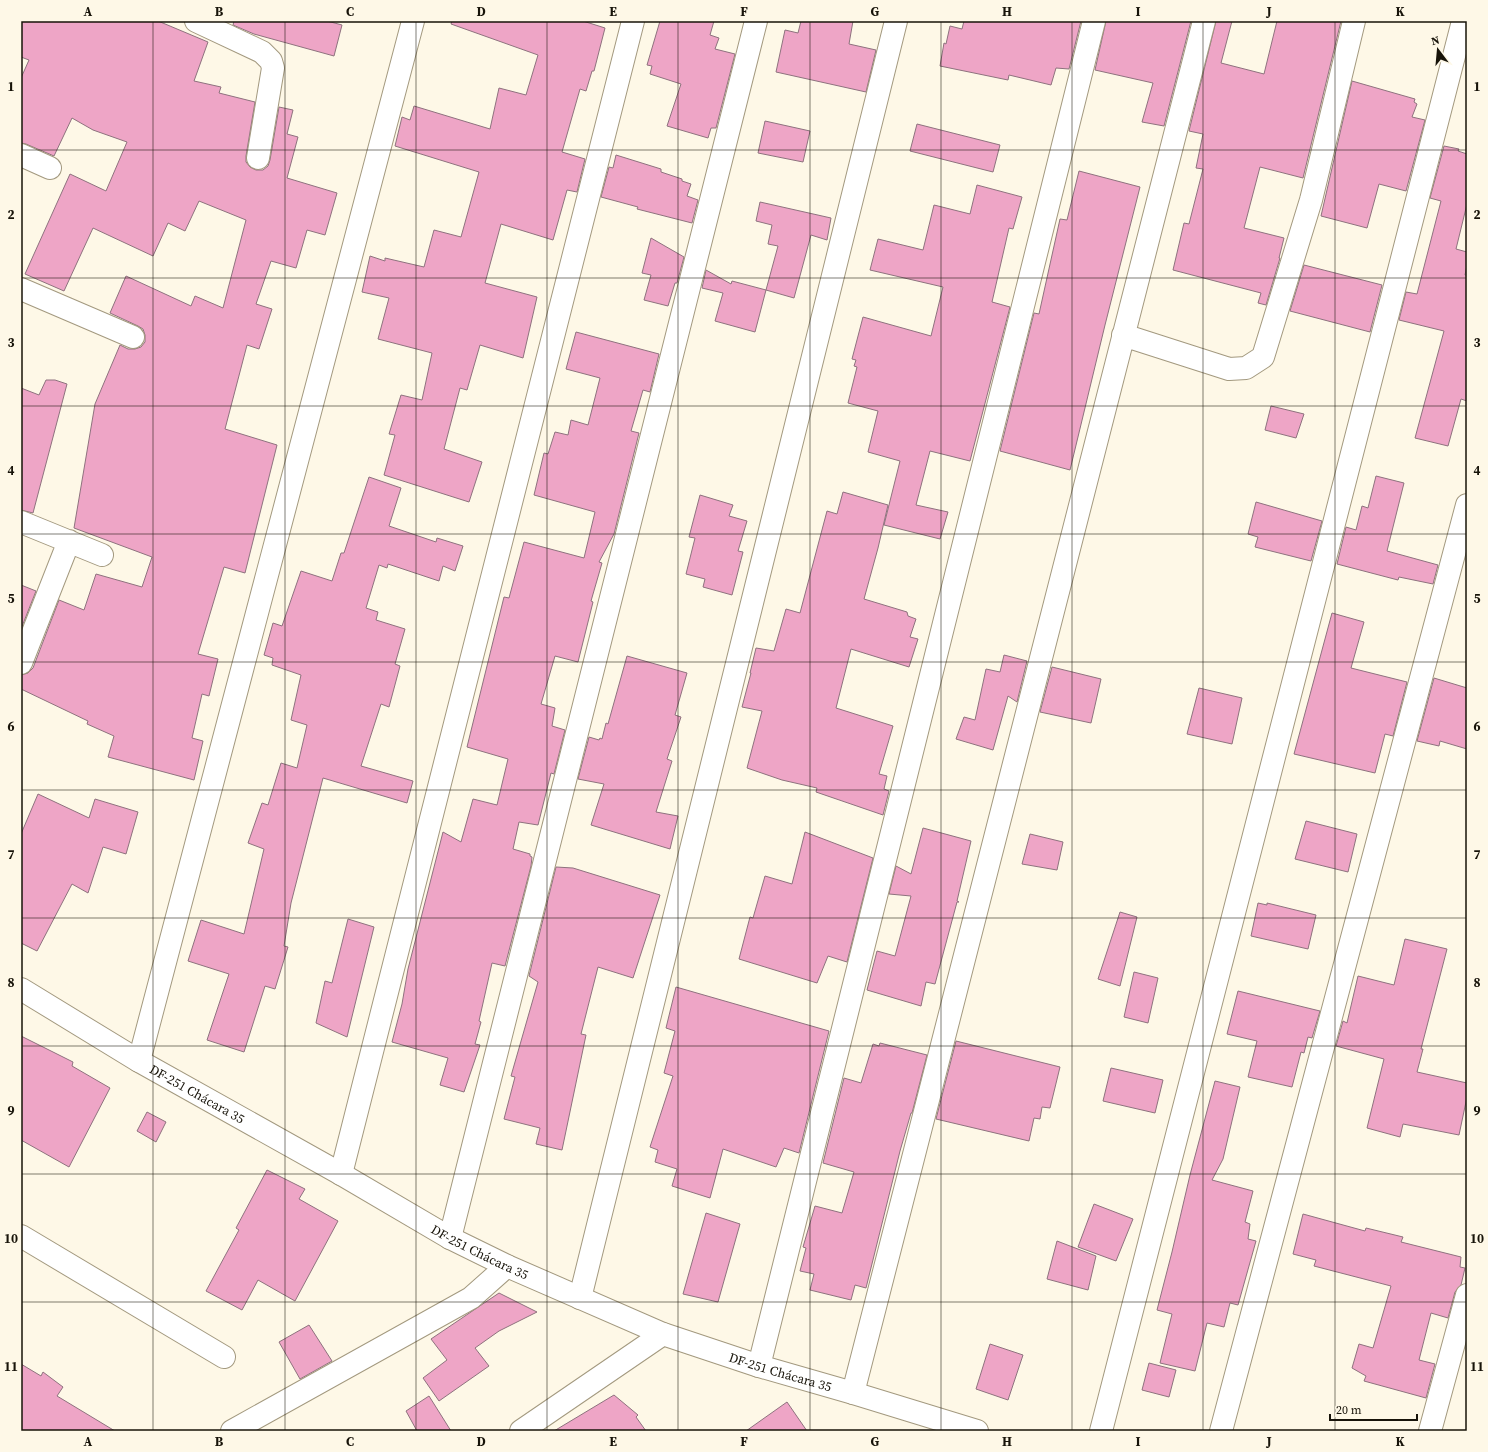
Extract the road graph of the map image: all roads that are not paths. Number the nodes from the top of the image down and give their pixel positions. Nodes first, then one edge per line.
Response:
1 (196, 21) edge
2 (413, 21) edge
3 (633, 21) edge
4 (756, 21) edge
5 (896, 21) edge
6 (1094, 21) edge
7 (1204, 21) edge
8 (1354, 21) edge
9 (1463, 21) edge
10 (21, 155) edge
11 (258, 158) dead end
12 (50, 168) dead end
13 (21, 289) edge
14 (1124, 335) junction
15 (133, 337) dead end
16 (1467, 505) edge
17 (21, 522) edge
18 (69, 541) junction
19 (102, 555) dead end
20 (21, 663) edge
21 (21, 989) edge
22 (139, 1061) junction
23 (341, 1174) junction
24 (21, 1236) edge
25 (450, 1238) junction
26 (507, 1266) junction
27 (1467, 1295) edge
28 (580, 1298) junction
29 (664, 1334) junction
30 (224, 1357) dead end
31 (759, 1366) junction
32 (853, 1393) junction
33 (232, 1431) edge
34 (521, 1431) edge
35 (978, 1431) edge
36 (1101, 1431) edge
37 (1221, 1431) edge
38 (1430, 1431) edge

1 - 11 street
2 - 22 street
3 - 23 street
4 - 25 street
5 - 28 street
6 - 31 street
7 - 14 street
8 - 14 street
9 - 36 street
10 - 12 street
13 - 15 street
14 - 32 street
16 - 37 street
17 - 18 street
18 - 19 street
18 - 20 street
21 - 22 street, DF-251 Chácara 35
22 - 23 street, DF-251 Chácara 35
23 - 25 street, DF-251 Chácara 35
24 - 30 street
25 - 26 street, DF-251 Chácara 35
26 - 28 street, DF-251 Chácara 35
26 - 33 street
27 - 38 street
28 - 29 street, DF-251 Chácara 35
29 - 31 street, DF-251 Chácara 35
29 - 34 street
31 - 32 street, DF-251 Chácara 35
32 - 35 street, DF-251 Chácara 35

